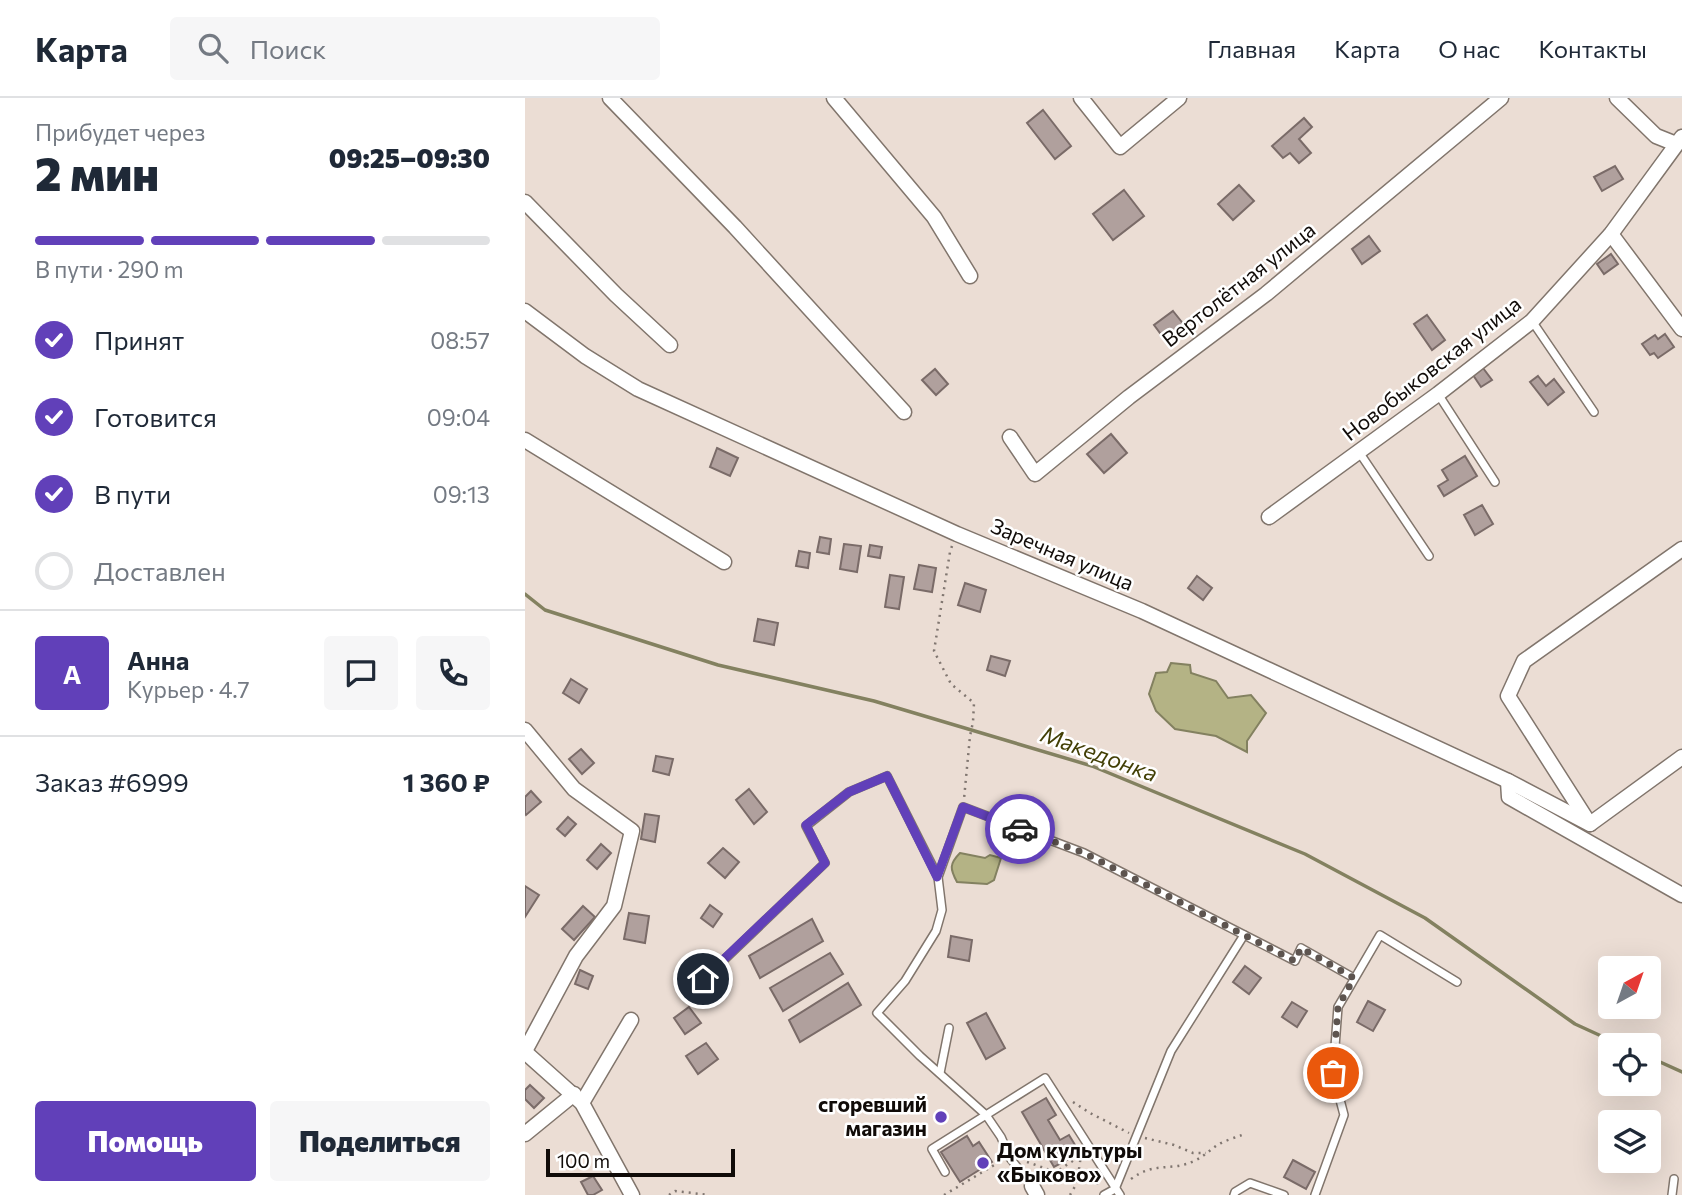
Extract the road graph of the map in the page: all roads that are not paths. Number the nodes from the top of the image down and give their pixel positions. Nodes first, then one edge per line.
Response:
1 (610, 98) edge
2 (834, 98) edge
3 (1081, 98) edge
4 (1179, 98) edge
5 (1501, 98) edge
6 (1617, 98) edge
7 (1679, 141) edge
8 (525, 202) edge
9 (1611, 234) junction
10 (970, 276) dead end
11 (525, 311) edge
12 (1532, 321) junction
13 (1682, 330) edge
14 (670, 345) dead end
15 (1438, 394) junction
16 (904, 412) dead end
17 (1594, 412) dead end
18 (1010, 437) dead end
19 (525, 440) edge
20 (1359, 452) junction
21 (1495, 482) dead end
22 (1269, 517) dead end
23 (1682, 549) edge
24 (1429, 556) dead end
25 (724, 562) dead end
26 (525, 730) edge
27 (1682, 757) edge
28 (1508, 781) junction
29 (1590, 824) junction
30 (937, 877) junction
31 (1682, 895) edge
32 (1244, 935) junction
33 (1354, 978) junction
34 (703, 979) dead end
35 (1457, 982) dead end
36 (631, 1020) dead end
37 (949, 1028) dead end
38 (525, 1052) edge
39 (940, 1073) junction
40 (578, 1098) junction
41 (986, 1115) junction
42 (525, 1135) edge
43 (945, 1172) dead end
44 (1674, 1179) dead end
45 (1035, 1191) edge
46 (1117, 1192) edge
47 (632, 1195) edge
48 (1104, 1195) edge
49 (1234, 1195) edge
50 (1284, 1195) edge
51 (1315, 1195) edge
52 (1672, 1195) edge

1 - 16 street
2 - 10 street
3 - 4 street
5 - 18 street, Вертолётная улица
6 - 7 street
7 - 9 street, Новобыковская улица
8 - 14 street
9 - 12 street, Новобыковская улица
9 - 13 street
11 - 28 street, Заречная улица
12 - 15 street, Новобыковская улица
12 - 17 lane
15 - 20 street, Новобыковская улица
15 - 21 lane
19 - 25 street
20 - 22 street, Новобыковская улица
20 - 24 lane
23 - 29 street
26 - 38 street
27 - 29 street
28 - 29 street, Заречная улица
28 - 31 street
30 - 32 lane
30 - 34 lane
30 - 39 lane
32 - 33 lane
32 - 46 lane
33 - 35 lane
33 - 51 lane
36 - 40 street
37 - 39 lane
38 - 40 street
39 - 41 lane
40 - 42 street
40 - 47 street
41 - 43 lane
41 - 45 lane
41 - 46 lane
44 - 52 lane
46 - 48 lane
49 - 50 lane

